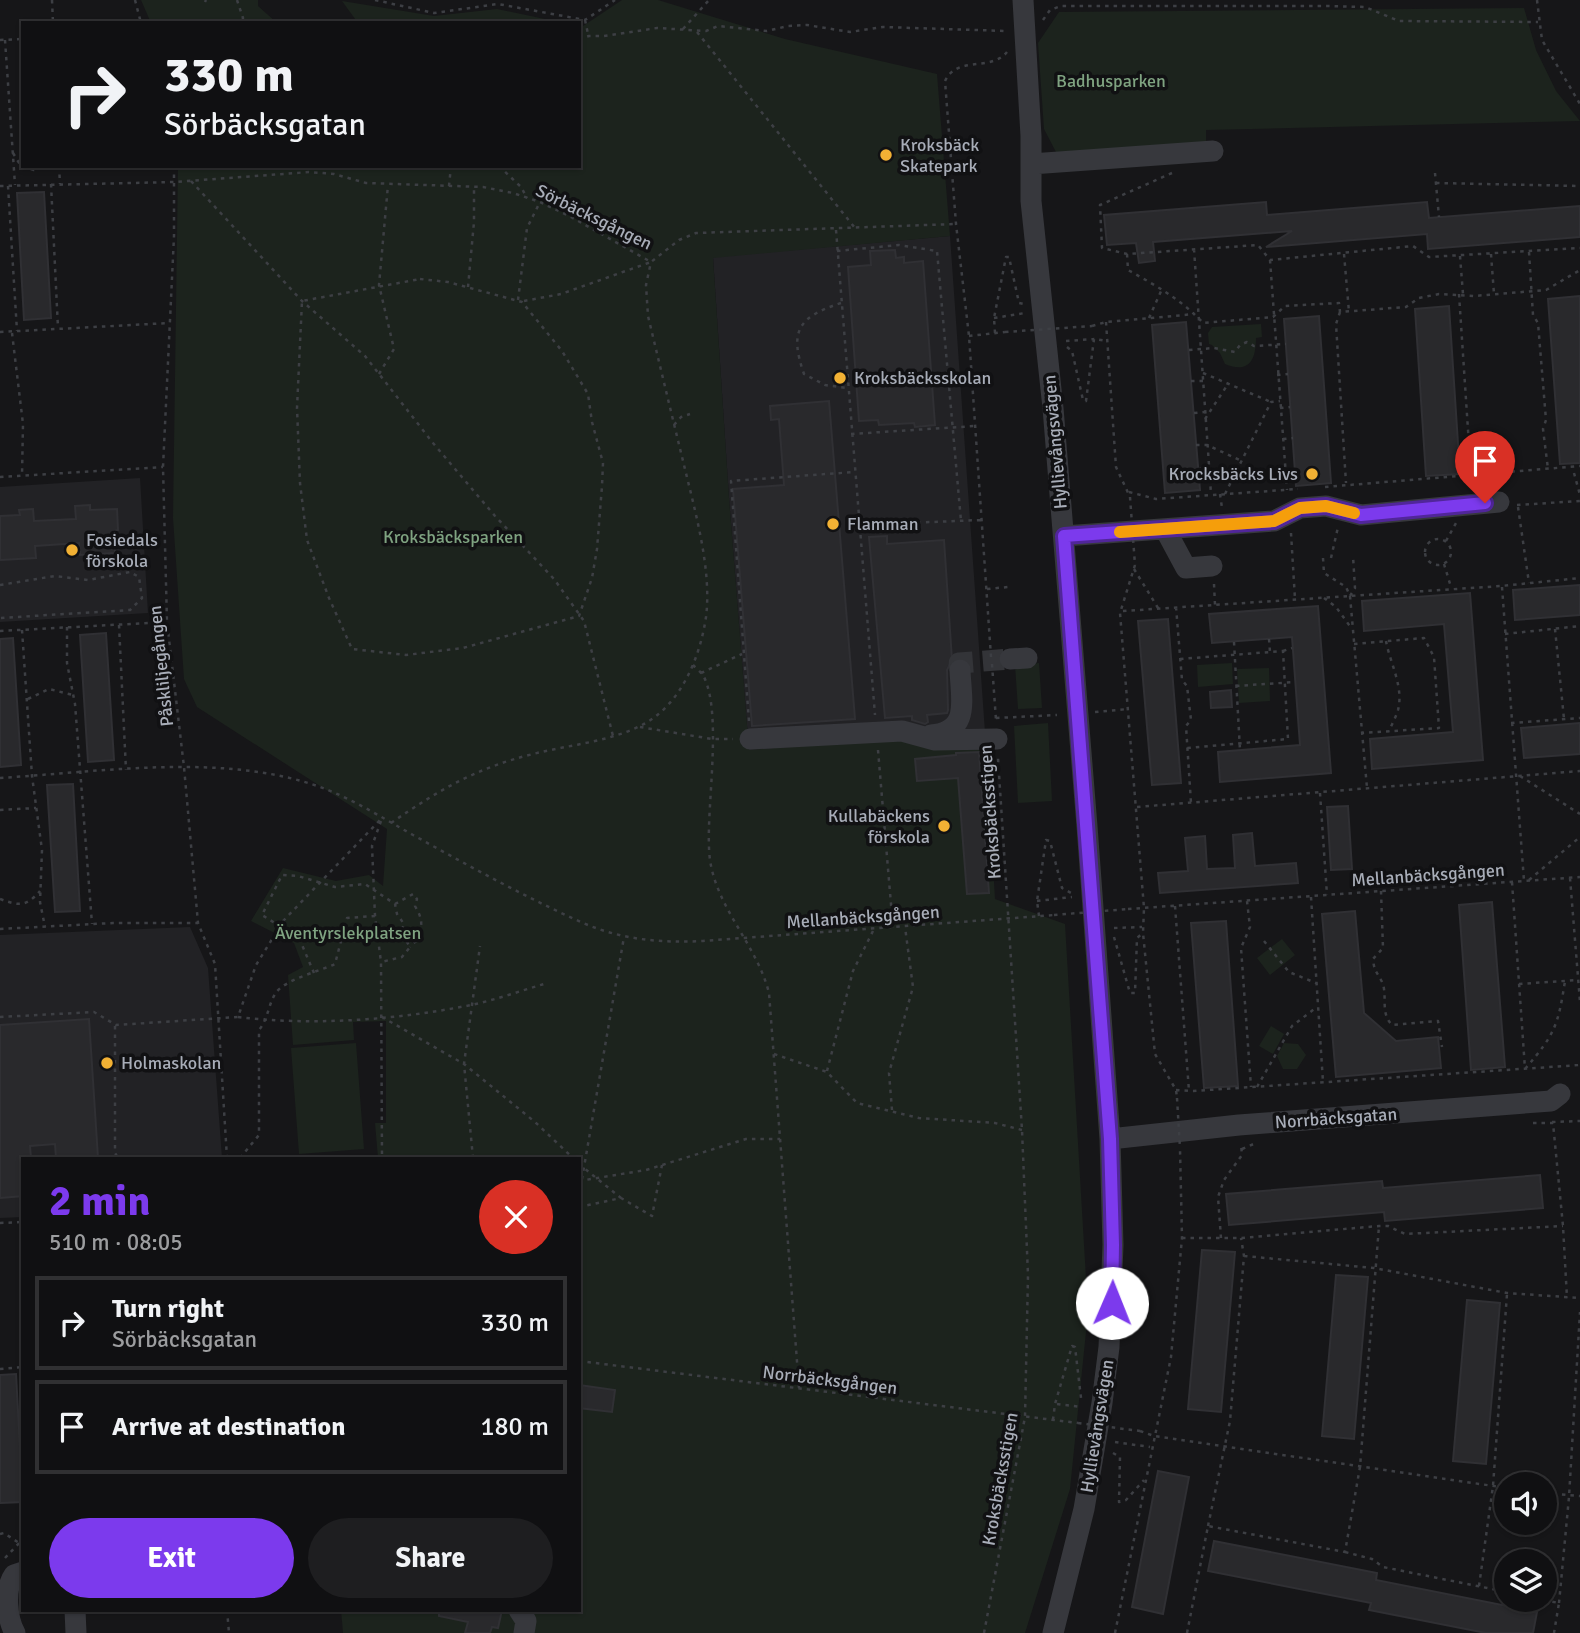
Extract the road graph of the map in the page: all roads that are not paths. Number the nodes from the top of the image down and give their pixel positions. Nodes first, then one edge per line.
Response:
1 (1023, 0) edge
2 (1213, 151) dead end
3 (1031, 164) junction
4 (1509, 504) road end
5 (1165, 529) junction
6 (1064, 536) junction
7 (1213, 575) road end
8 (960, 670) dead end
9 (996, 729) road end
10 (919, 736) junction
11 (750, 739) road end
12 (1560, 1094) dead end
13 (1110, 1139) junction
14 (21, 1573) edge
15 (75, 1612) edge
16 (520, 1612) edge
17 (15, 1633) edge
18 (76, 1633) edge
19 (524, 1633) edge
20 (1053, 1633) edge

1 - 3 street, Hyllievångsvägen
2 - 3 street
3 - 6 street, Hyllievångsvägen
4 - 5 street
5 - 6 street
5 - 7 street
6 - 13 street, Hyllievångsvägen
8 - 10 street
9 - 10 street
10 - 11 street
12 - 13 street, Norrbäcksgatan
13 - 20 street, Hyllievångsvägen
14 - 17 street
15 - 18 street
16 - 19 street

